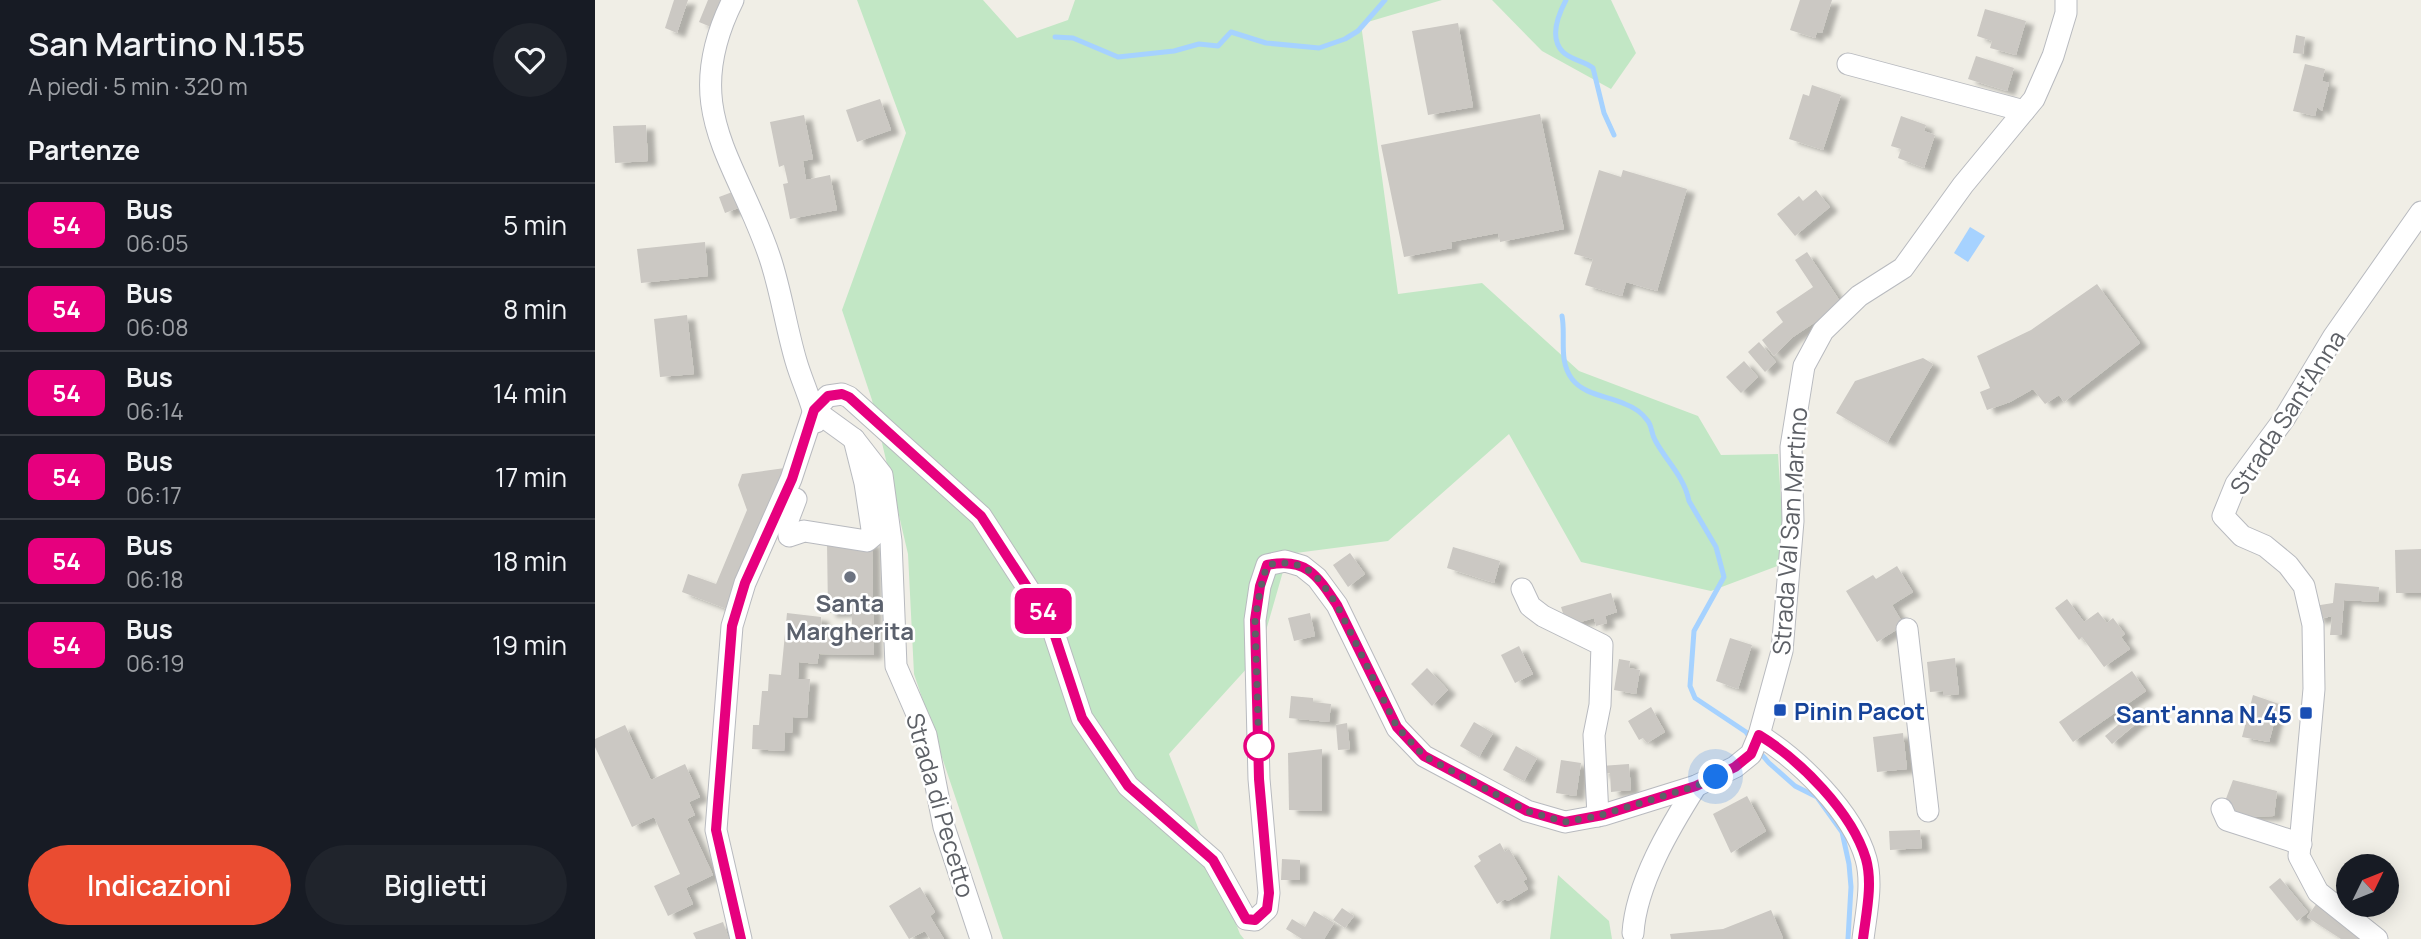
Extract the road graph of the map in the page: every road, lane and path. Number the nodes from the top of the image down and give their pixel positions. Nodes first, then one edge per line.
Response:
1 (733, 0) edge
2 (2066, 0) edge
3 (1848, 64) dead end
4 (2024, 111) junction
5 (2421, 212) edge
6 (814, 410) junction
7 (854, 439) junction
8 (1522, 589) dead end
9 (1907, 629) dead end
10 (1759, 735) junction
11 (1696, 786) junction
12 (2222, 808) dead end
13 (1928, 811) dead end
14 (1598, 816) junction
15 (2301, 844) junction
16 (1633, 933) dead end
17 (741, 939) edge
18 (981, 939) edge
19 (1863, 939) edge
20 (2377, 939) edge

1 - 6 street
2 - 4 street, Strada Val San Martino
3 - 4 street
4 - 10 street, Strada Val San Martino
5 - 15 street, Strada Sant'Anna
6 - 7 street, Strada di Pecetto
6 - 7 street
6 - 14 street, Strada Val San Martino
6 - 17 street
7 - 18 street, Strada di Pecetto
8 - 14 street
9 - 13 street
10 - 11 street, Strada Val San Martino
10 - 19 street
11 - 14 street, Strada Val San Martino
11 - 16 street
12 - 15 street
15 - 20 street, Strada Sant'Anna

